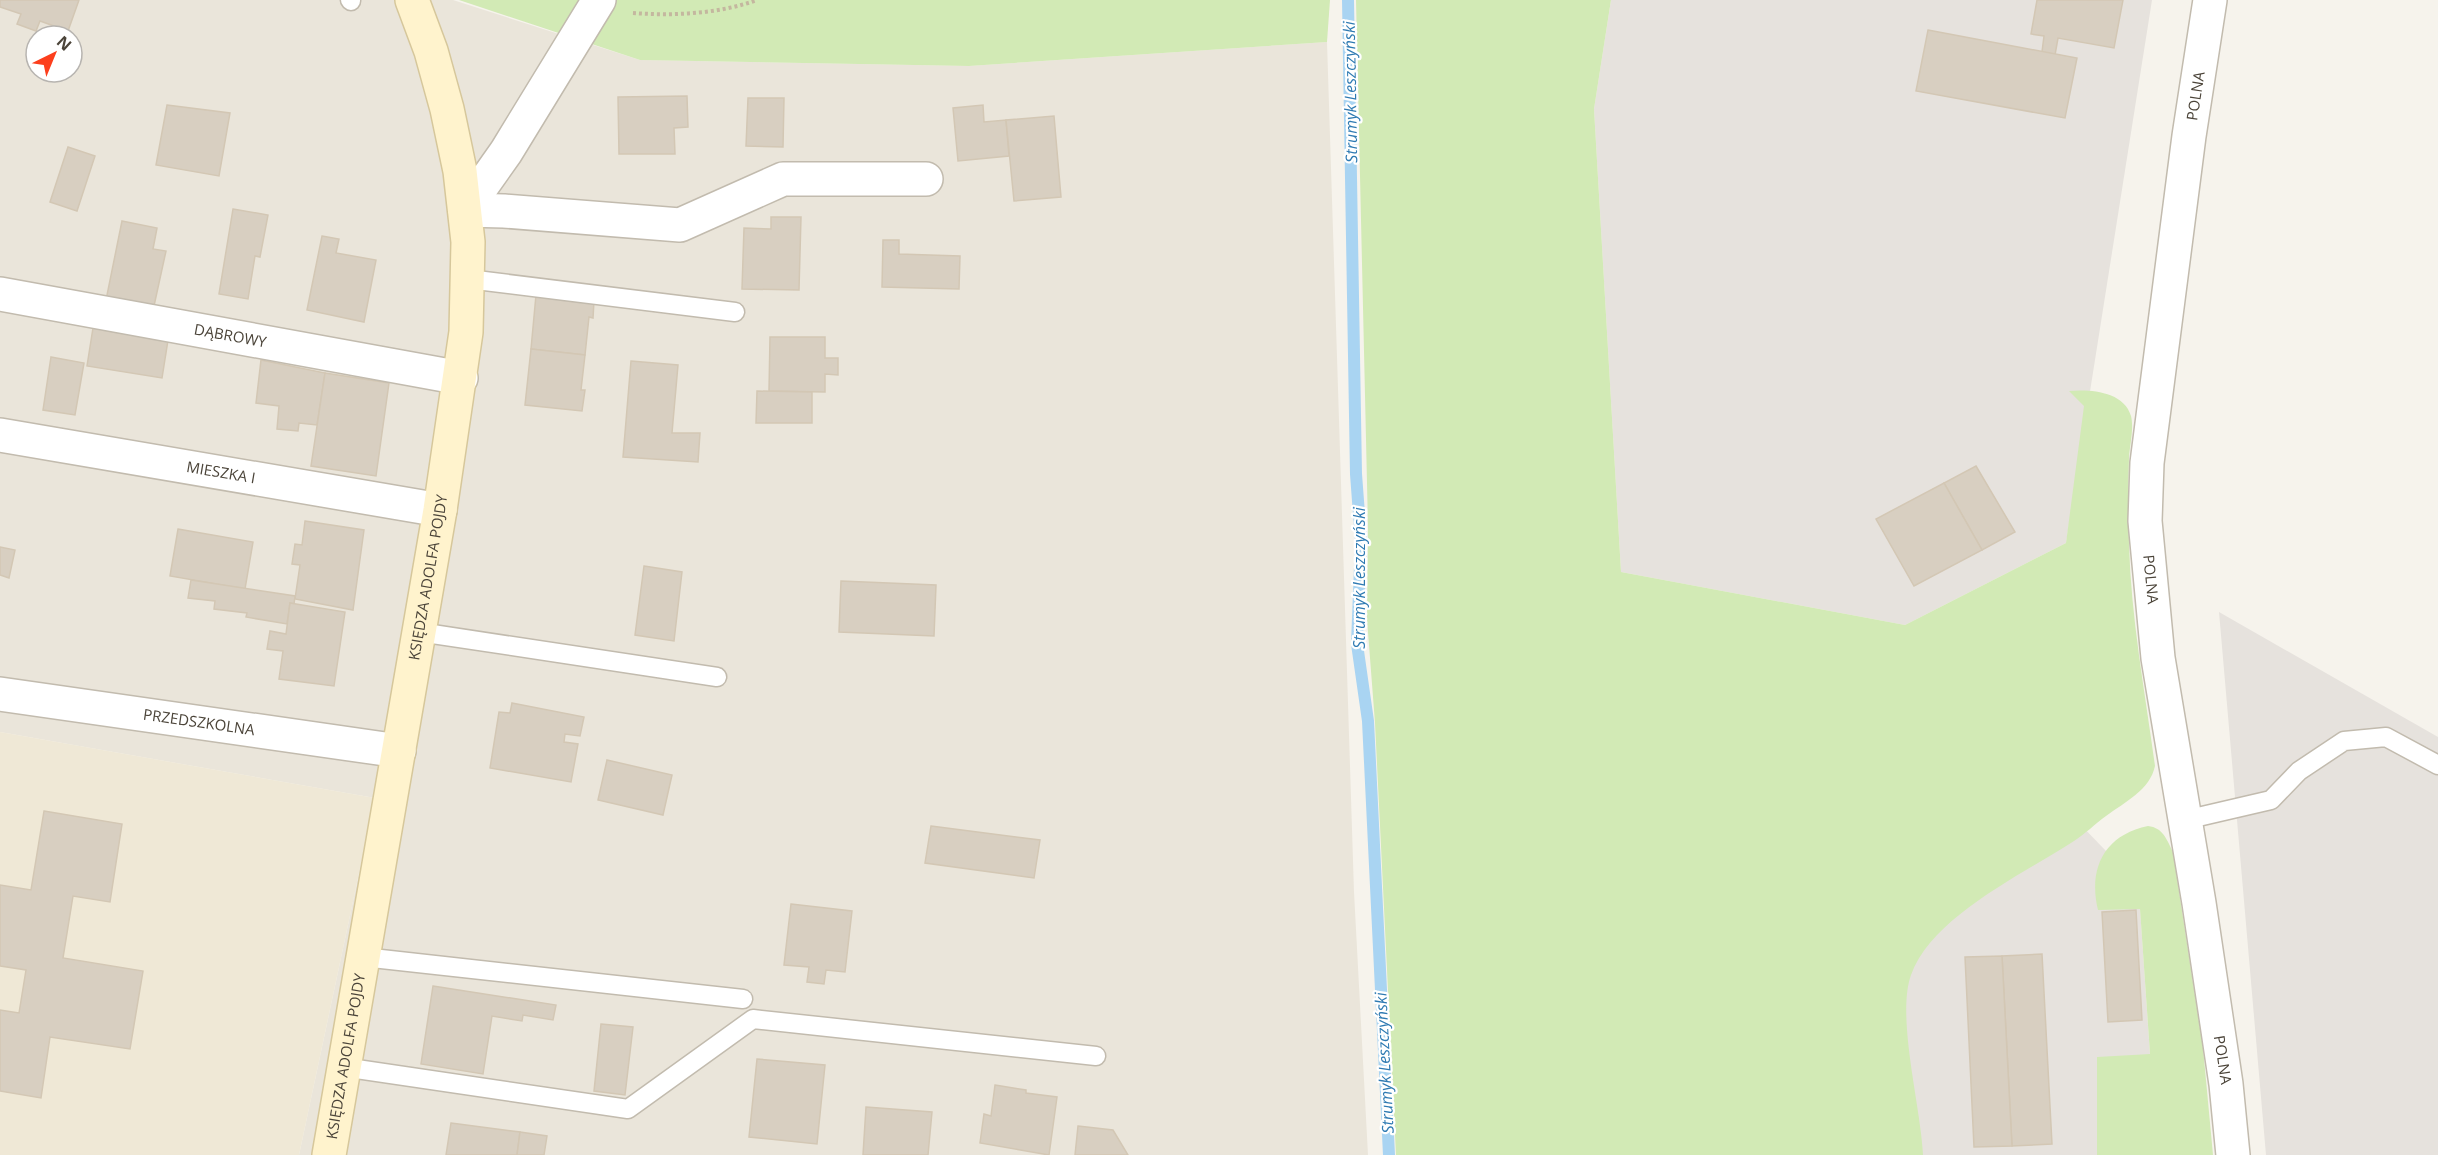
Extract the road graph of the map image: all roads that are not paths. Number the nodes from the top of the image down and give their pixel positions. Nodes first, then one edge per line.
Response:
1 (412, 0) edge
2 (2210, 0) edge
3 (597, 3) edge
4 (926, 179) dead end
5 (465, 210) junction
6 (468, 279) junction
7 (0, 294) edge
8 (735, 312) dead end
9 (461, 378) junction
10 (0, 435) edge
11 (441, 510) junction
12 (419, 632) junction
13 (717, 677) dead end
14 (0, 694) edge
15 (399, 751) junction
16 (2438, 765) edge
17 (2185, 820) junction
18 (363, 957) junction
19 (743, 999) dead end
20 (1096, 1056) dead end
21 (344, 1067) junction
22 (329, 1155) edge
23 (2233, 1155) edge

1 - 5 street, KSIĘDZA ADOLFA POJDY
2 - 17 street, POLNA
3 - 5 street
4 - 5 street
5 - 6 street, KSIĘDZA ADOLFA POJDY
6 - 8 lane
6 - 9 street, KSIĘDZA ADOLFA POJDY
7 - 9 street, DĄBROWY
9 - 11 street, KSIĘDZA ADOLFA POJDY
10 - 11 street, MIESZKA I
11 - 12 street, KSIĘDZA ADOLFA POJDY
12 - 13 lane
12 - 15 street, KSIĘDZA ADOLFA POJDY
14 - 15 street, PRZEDSZKOLNA
15 - 18 street, KSIĘDZA ADOLFA POJDY
16 - 17 lane
17 - 23 street, POLNA
18 - 19 lane
18 - 21 street, KSIĘDZA ADOLFA POJDY
20 - 21 lane
21 - 22 street, KSIĘDZA ADOLFA POJDY

